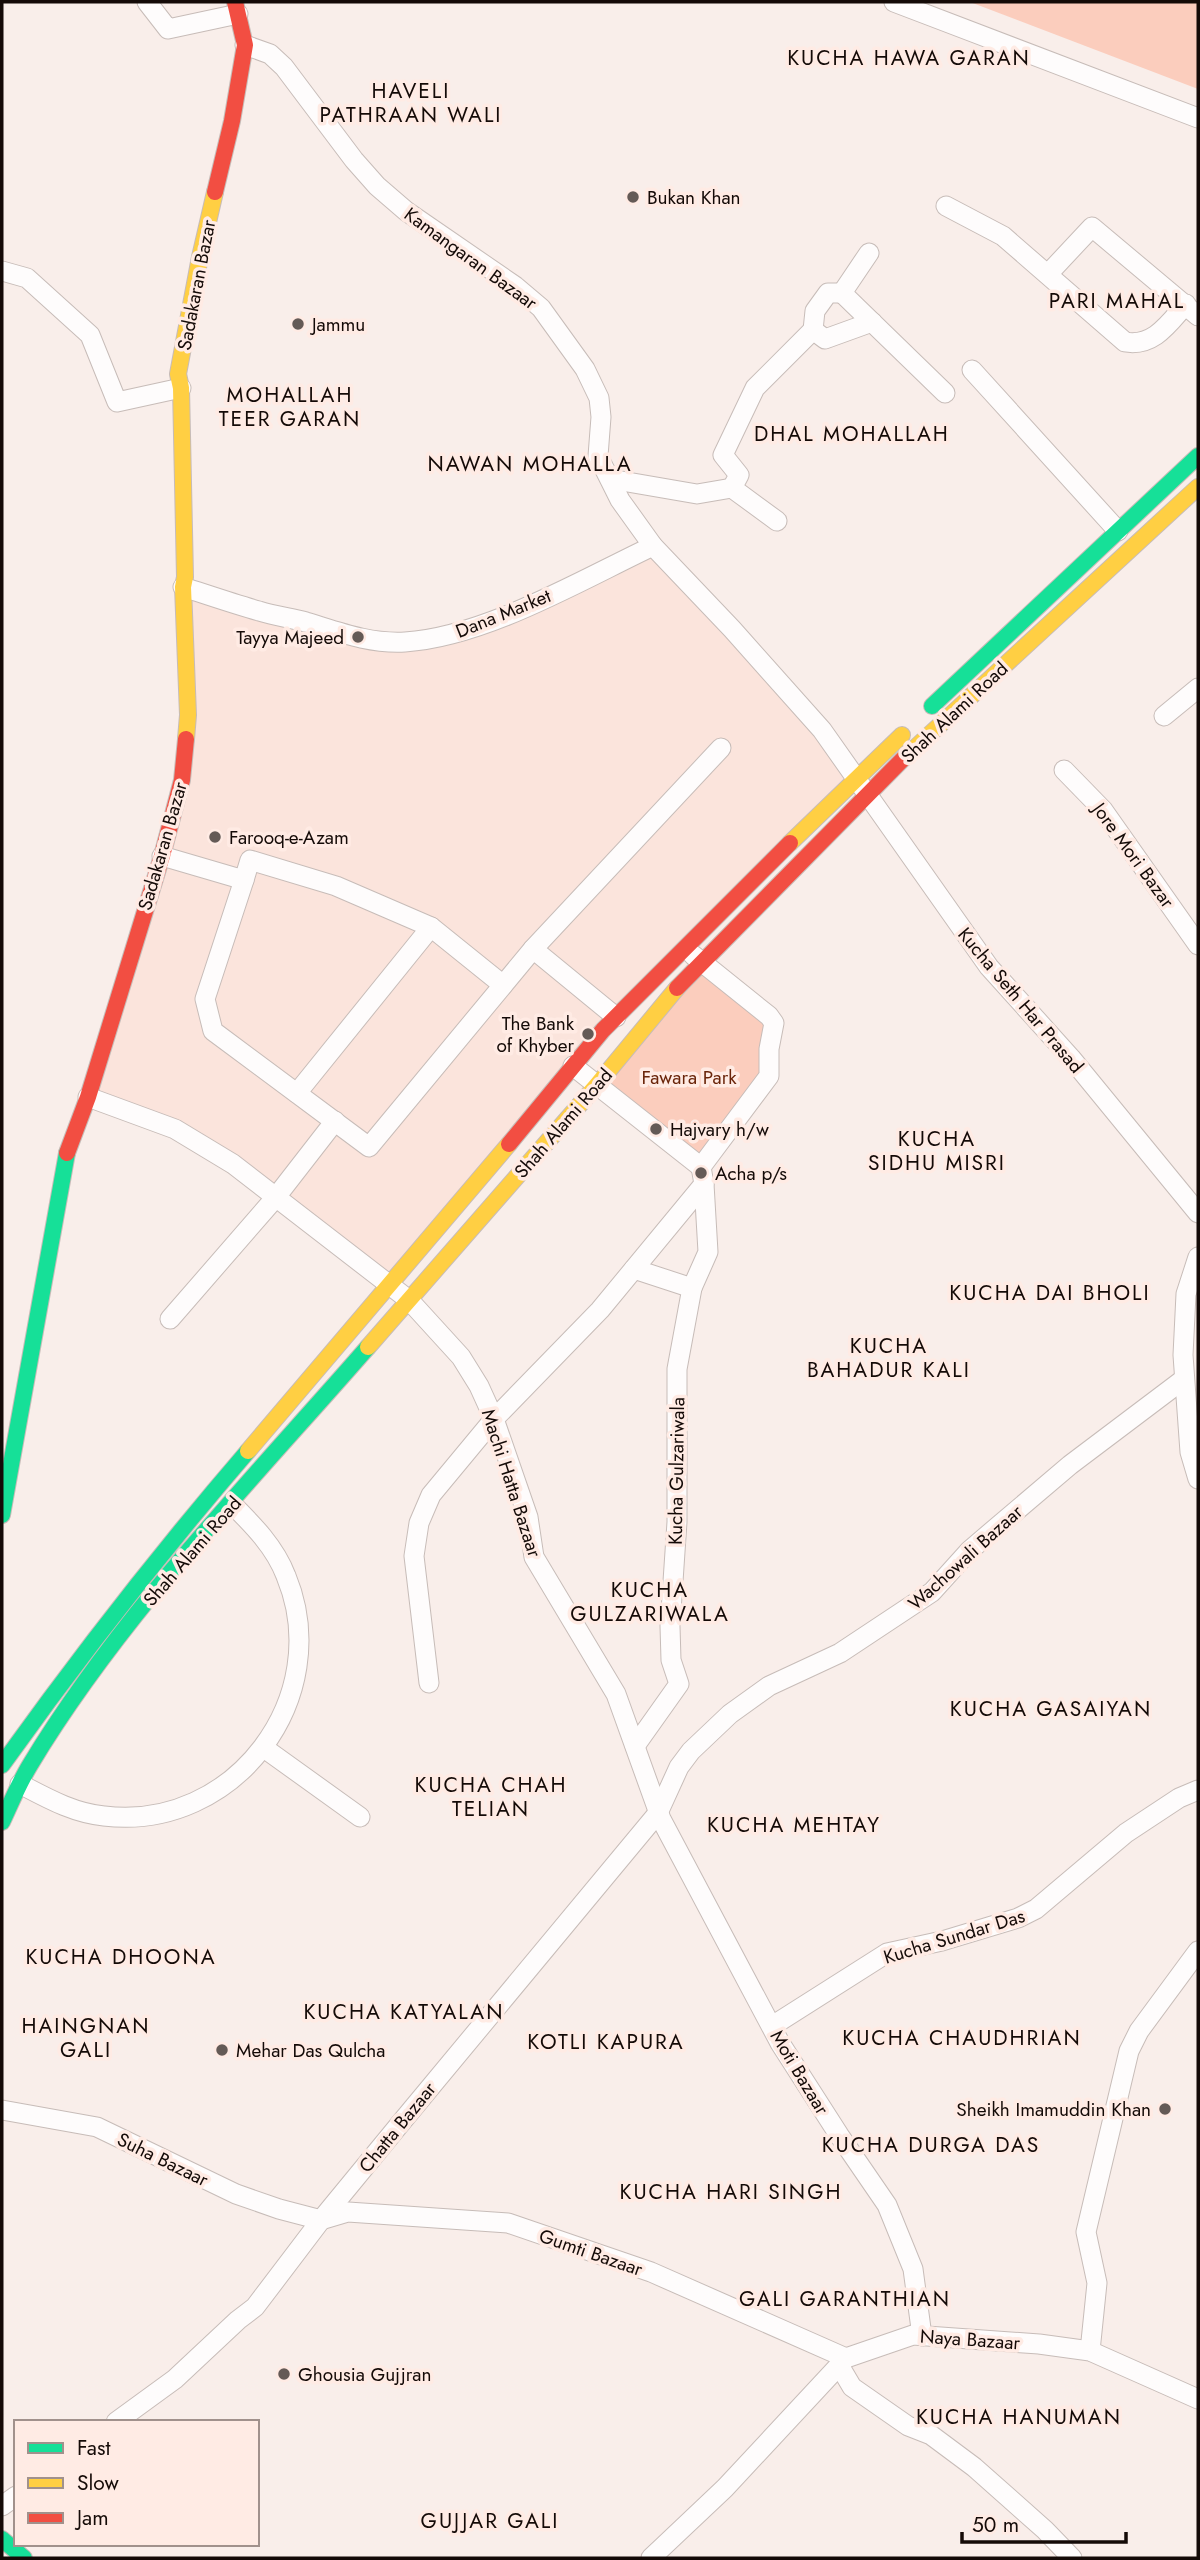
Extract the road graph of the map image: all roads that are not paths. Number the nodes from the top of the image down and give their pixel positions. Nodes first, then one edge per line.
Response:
1 (147, 2) edge
2 (894, 2) edge
3 (236, 8) edge
4 (246, 45) junction
5 (1198, 118) edge
6 (946, 206) dead end
7 (869, 253) dead end
8 (2, 271) edge
9 (1048, 274) junction
10 (842, 293) junction
11 (1192, 310) edge
12 (872, 322) junction
13 (813, 330) junction
14 (972, 370) dead end
15 (181, 388) junction
16 (945, 393) dead end
17 (1198, 456) edge
18 (610, 479) junction
19 (1198, 487) edge
20 (732, 488) junction
21 (777, 521) dead end
22 (1118, 531) junction
23 (653, 546) junction
24 (183, 587) junction
25 (1198, 688) edge
26 (1164, 716) dead end
27 (721, 748) dead end
28 (1064, 770) dead end
29 (862, 786) junction
30 (162, 856) junction
31 (244, 880) junction
32 (431, 927) junction
33 (1198, 945) edge
34 (533, 949) junction
35 (684, 949) junction
36 (703, 963) junction
37 (503, 985) junction
38 (617, 1017) junction
39 (573, 1066) junction
40 (596, 1086) junction
41 (297, 1093) junction
42 (88, 1097) junction
43 (335, 1121) junction
44 (703, 1175) junction
45 (276, 1197) junction
46 (1198, 1213) edge
47 (1198, 1257) edge
48 (634, 1269) junction
49 (390, 1286) junction
50 (692, 1288) junction
51 (409, 1300) junction
52 (170, 1319) dead end
53 (1184, 1379) junction
54 (494, 1419) junction
55 (1198, 1479) edge
56 (232, 1504) junction
57 (2, 1515) edge
58 (429, 1683) dead end
59 (635, 1746) junction
60 (264, 1748) junction
61 (2, 1765) edge
62 (2, 1773) edge
63 (20, 1784) junction
64 (1198, 1790) edge
65 (659, 1812) junction
66 (360, 1817) dead end
67 (2, 1822) edge
68 (1198, 1951) edge
69 (772, 2026) junction
70 (2, 2110) edge
71 (321, 2220) junction
72 (922, 2336) junction
73 (1090, 2351) junction
74 (843, 2362) junction
75 (1198, 2399) edge
76 (119, 2420) edge
77 (2, 2539) edge
78 (24, 2558) edge
79 (651, 2558) edge
80 (1072, 2558) edge

1 - 3 street
2 - 5 street
3 - 4 street, Sadakaran Bazar
4 - 15 street, Sadakaran Bazar
4 - 18 street, Kamangaran Bazaar
6 - 9 street
7 - 10 street
8 - 15 street
9 - 11 street
9 - 11 street
10 - 12 street
10 - 13 street
12 - 13 street
12 - 16 street
13 - 20 street
14 - 22 street
15 - 24 street, Sadakaran Bazar
17 - 22 street, Shah Alami Road
18 - 20 street
18 - 23 street, Kamangaran Bazaar
19 - 29 street, Shah Alami Road
20 - 21 street
22 - 29 street, Shah Alami Road
23 - 24 street, Dana Market
23 - 29 street, Kamangaran Bazaar
24 - 30 street, Sadakaran Bazar
25 - 26 street
27 - 34 street
28 - 33 street, Jore Mori Bazar
29 - 35 street, Shah Alami Road
29 - 36 street, Shah Alami Road
29 - 46 street, Kucha Seth Har Prasad
30 - 31 street
30 - 42 street, Sadakaran Bazar
31 - 32 street
31 - 41 street
32 - 37 street
32 - 41 street
34 - 37 street
34 - 38 street
35 - 36 street
35 - 38 street, Shah Alami Road
36 - 40 street, Shah Alami Road
36 - 44 street
37 - 43 street
38 - 39 street, Shah Alami Road
39 - 40 street
39 - 49 street, Shah Alami Road
40 - 44 street
40 - 51 street, Shah Alami Road
41 - 43 street
42 - 45 street, Machi Hatta Bazaar
42 - 57 street, Sadakaran Bazar
43 - 45 street
44 - 48 street
44 - 50 street, Kucha Gulzariwala
45 - 49 street, Machi Hatta Bazaar
45 - 52 street
47 - 53 street
48 - 50 street
48 - 54 street
49 - 51 street, Machi Hatta Bazaar
49 - 61 street, Shah Alami Road
50 - 59 street, Kucha Gulzariwala
51 - 54 street, Machi Hatta Bazaar
51 - 56 street, Shah Alami Road
53 - 55 street
53 - 65 street, Wachowali Bazaar
54 - 58 street
54 - 59 street, Machi Hatta Bazaar
56 - 60 street
56 - 63 street, Shah Alami Road
59 - 65 street, Machi Hatta Bazaar
60 - 63 street
60 - 66 street
62 - 63 street
63 - 67 street, Shah Alami Road
64 - 69 street, Kucha Sundar Das
65 - 69 street, Moti Bazaar
65 - 71 street, Chatta Bazaar
68 - 73 street
69 - 72 street, Moti Bazaar
70 - 71 street, Suha Bazaar
71 - 74 street, Gumti Bazaar
71 - 76 street, Chatta Bazaar
72 - 73 street, Naya Bazaar
72 - 74 street, Naya Bazaar
73 - 75 street, Naya Bazaar
74 - 79 street, Naya Bazaar
74 - 80 street, Gumti Bazaar
77 - 78 street

